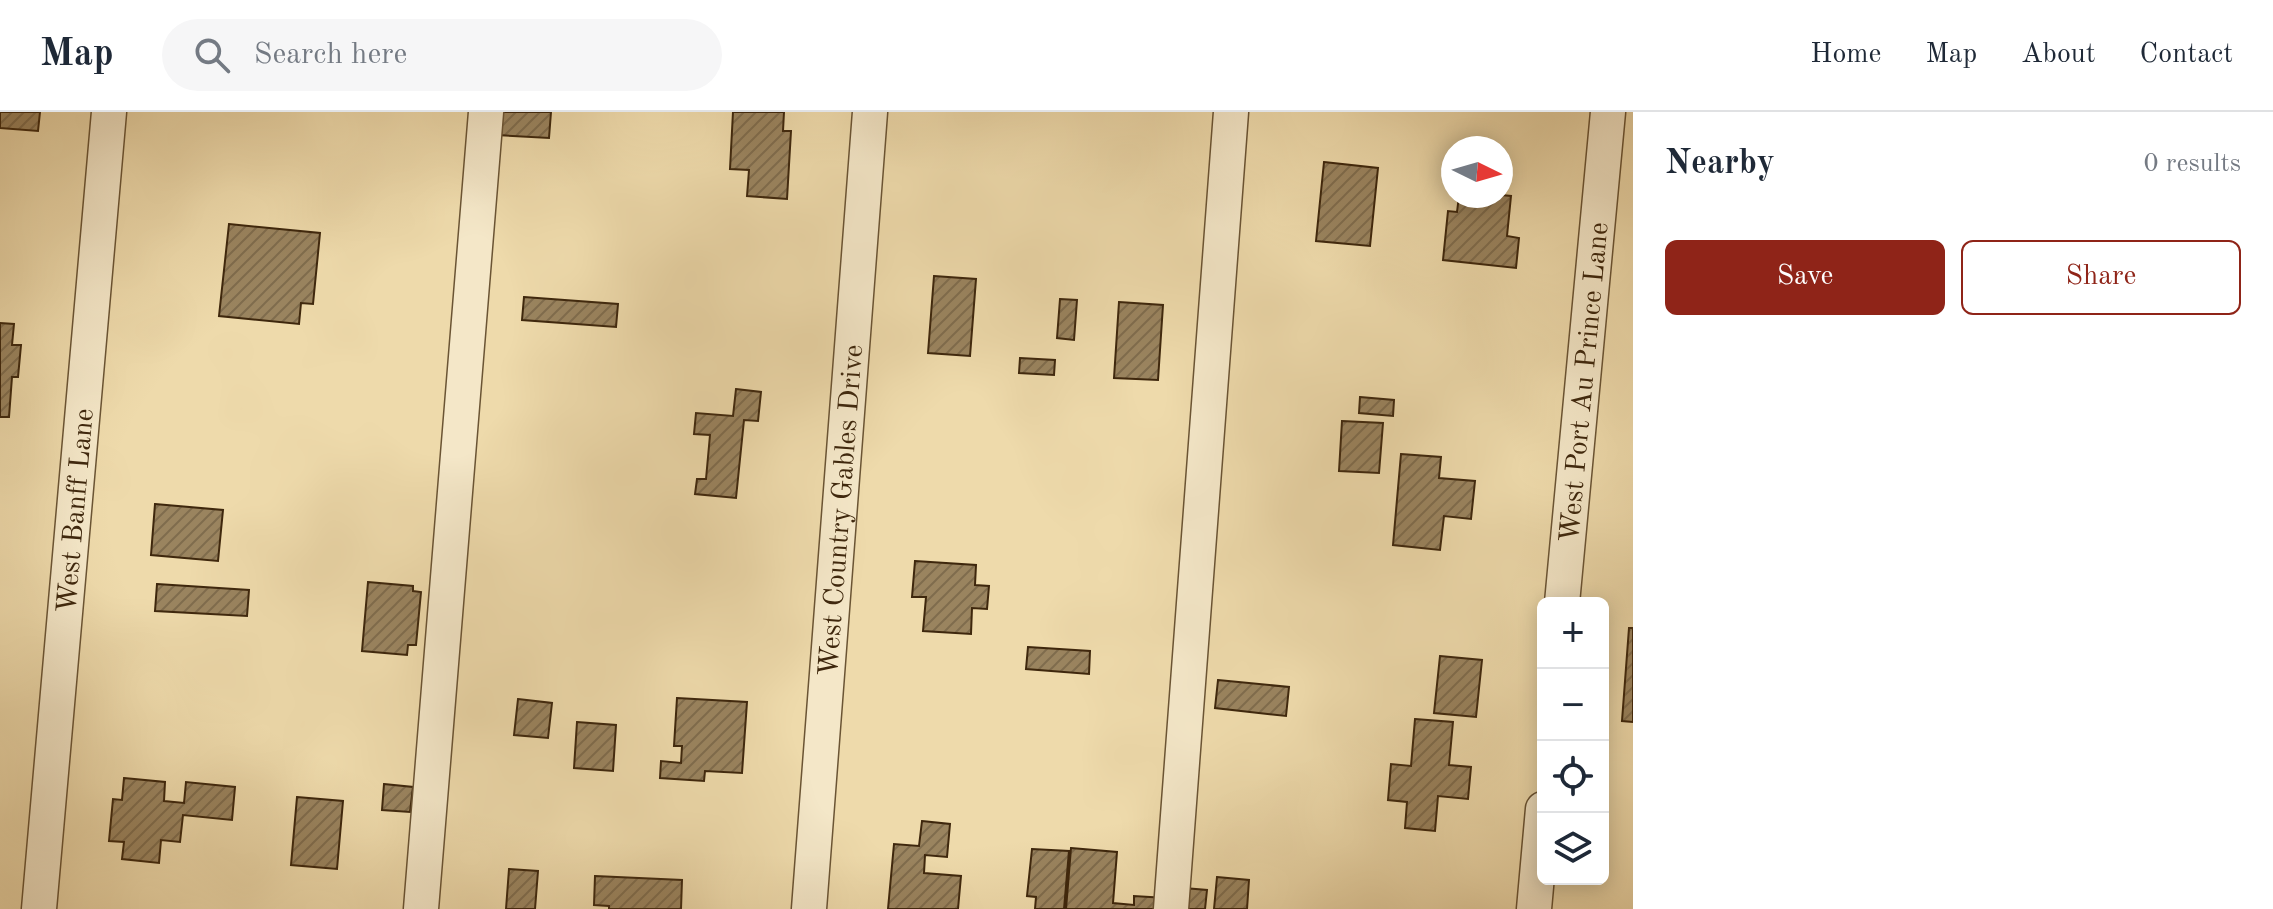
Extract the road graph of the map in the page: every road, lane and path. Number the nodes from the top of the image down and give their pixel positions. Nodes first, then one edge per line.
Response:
1 (109, 112) edge
2 (486, 112) edge
3 (870, 112) edge
4 (1231, 112) edge
5 (1608, 112) edge
6 (1563, 597) edge
7 (1543, 813) edge
8 (39, 909) edge
9 (421, 909) edge
10 (809, 909) edge
11 (1171, 909) edge
12 (1534, 909) edge

1 - 8 street, West Banff Lane
2 - 9 street
3 - 10 street, West Country Gables Drive
4 - 11 street
5 - 6 street, West Port Au Prince Lane
7 - 12 street

